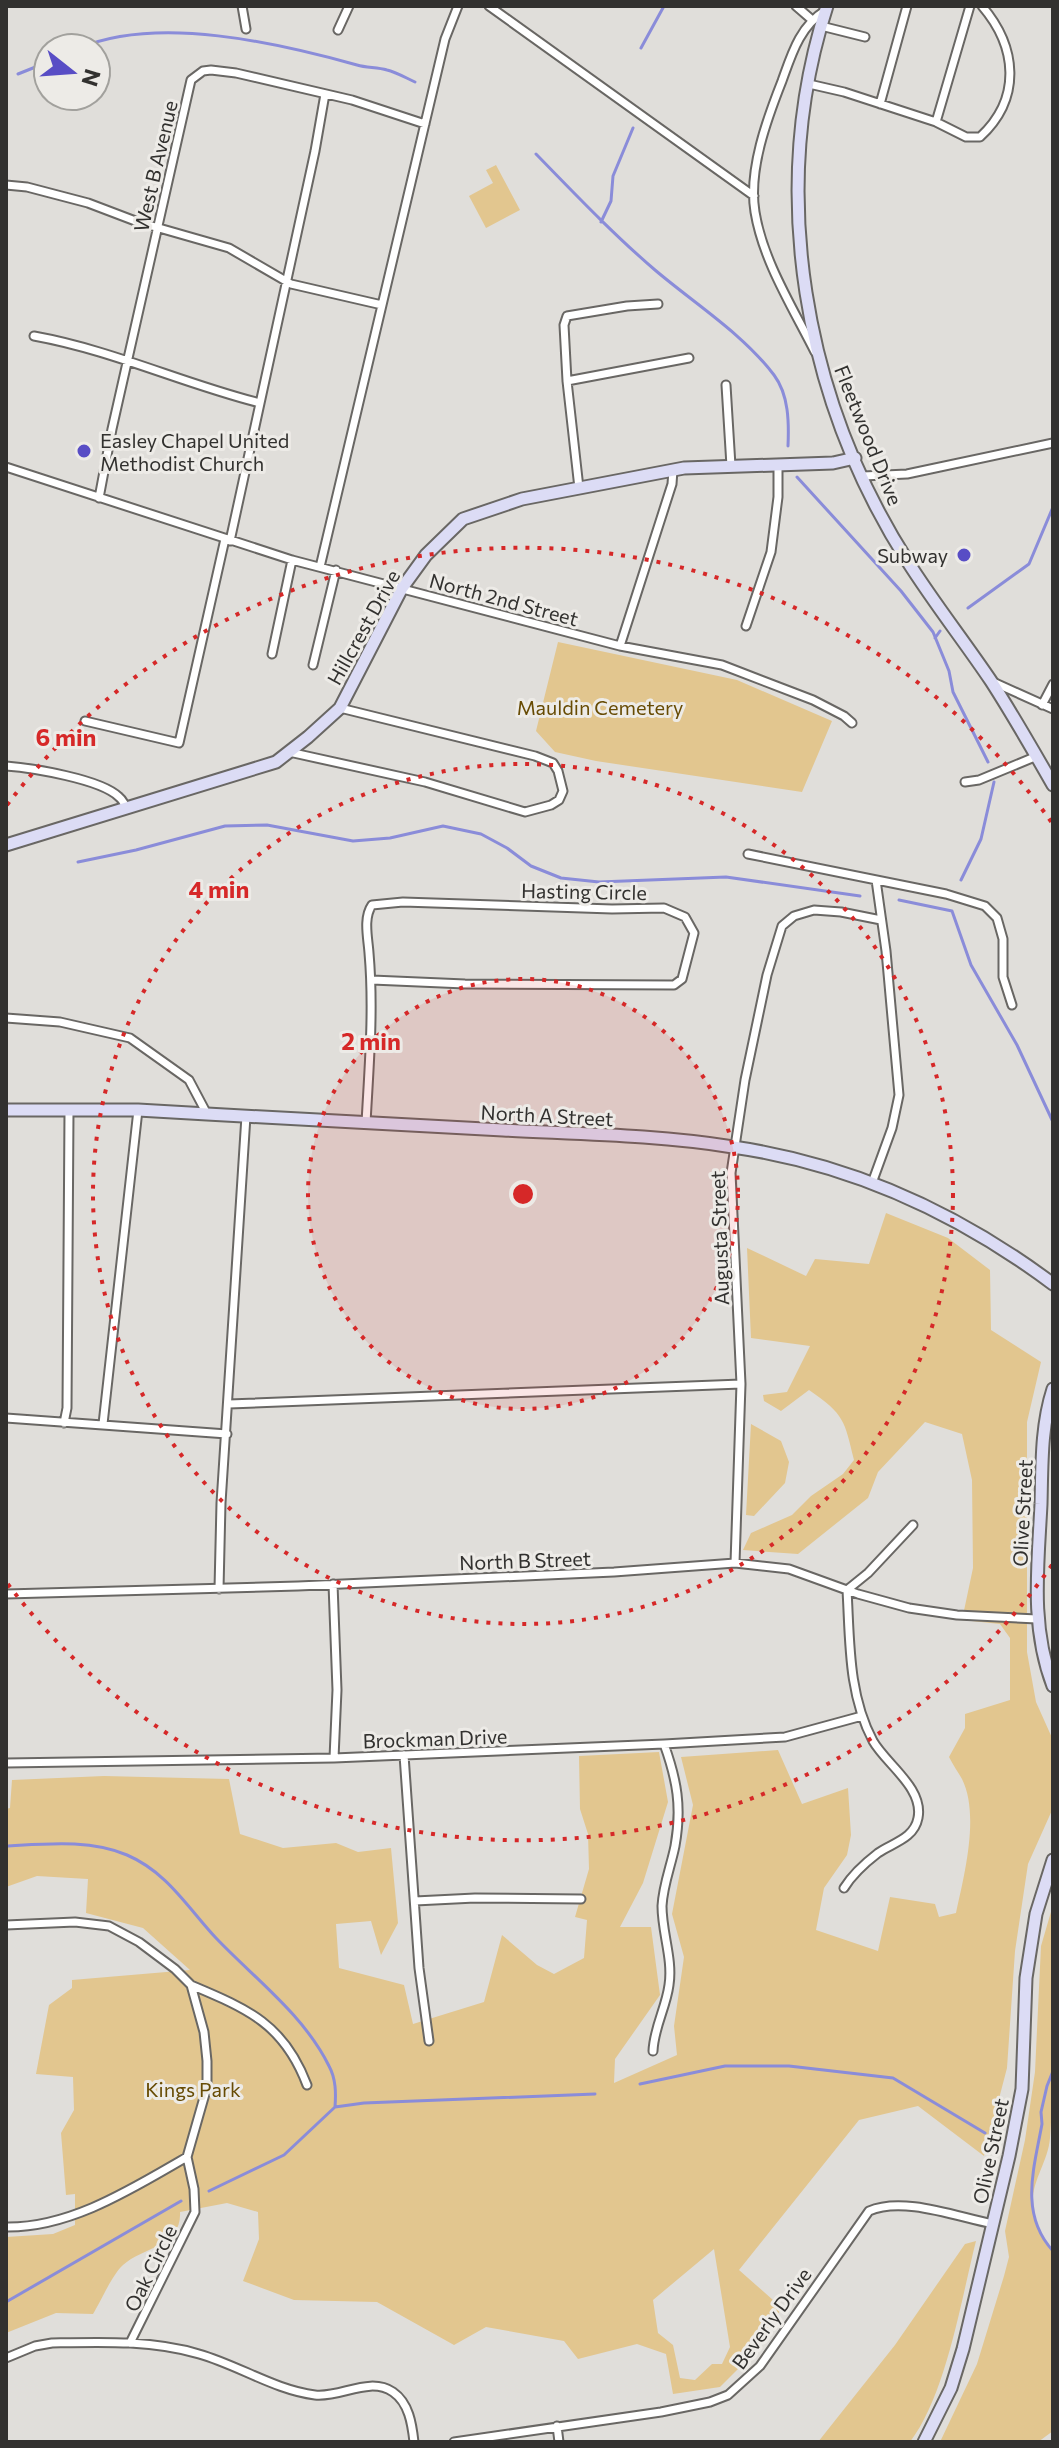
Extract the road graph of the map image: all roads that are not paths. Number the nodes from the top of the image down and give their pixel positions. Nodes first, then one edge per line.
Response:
1 (242, 6) edge
2 (349, 6) edge
3 (458, 6) edge
4 (489, 6) edge
5 (796, 6) edge
6 (907, 6) edge
7 (970, 6) edge
8 (982, 6) edge
9 (826, 8) edge
10 (816, 22) junction
11 (246, 29) dead end
12 (338, 30) dead end
13 (865, 37) dead end
14 (809, 84) junction
15 (325, 94) junction
16 (880, 104) junction
17 (936, 122) junction
18 (425, 124) junction
19 (6, 185) edge
20 (754, 196) junction
21 (157, 227) junction
22 (285, 282) junction
23 (658, 304) dead end
24 (382, 305) junction
25 (34, 336) dead end
26 (689, 358) dead end
27 (819, 359) junction
28 (127, 362) junction
29 (567, 381) junction
30 (726, 385) dead end
31 (260, 403) junction
32 (1053, 443) edge
33 (855, 458) junction
34 (778, 464) junction
35 (731, 466) junction
36 (6, 467) edge
37 (673, 470) junction
38 (863, 476) junction
39 (579, 488) junction
40 (99, 498) junction
41 (227, 540) junction
42 (292, 560) junction
43 (320, 567) junction
44 (336, 570) junction
45 (402, 588) junction
46 (746, 626) dead end
47 (620, 646) junction
48 (272, 654) dead end
49 (313, 665) dead end
50 (991, 682) junction
51 (1053, 684) edge
52 (1042, 705) junction
53 (340, 708) junction
54 (1053, 709) edge
55 (85, 721) dead end
56 (852, 723) dead end
57 (289, 752) junction
58 (1037, 756) junction
59 (6, 766) edge
60 (965, 782) dead end
61 (1053, 785) edge
62 (127, 808) junction
63 (6, 845) edge
64 (748, 854) dead end
65 (876, 880) junction
66 (881, 920) junction
67 (372, 980) junction
68 (1012, 1005) dead end
69 (6, 1018) edge
70 (6, 1110) edge
71 (138, 1110) junction
72 (69, 1112) junction
73 (207, 1114) junction
74 (246, 1116) junction
75 (366, 1123) junction
76 (734, 1147) junction
77 (872, 1183) junction
78 (1053, 1284) edge
79 (741, 1384) junction
80 (1053, 1389) edge
81 (229, 1404) junction
82 (6, 1418) edge
83 (64, 1423) junction
84 (103, 1424) junction
85 (227, 1434) junction
86 (913, 1525) dead end
87 (735, 1563) junction
88 (333, 1584) junction
89 (219, 1589) junction
90 (847, 1590) junction
91 (6, 1594) edge
92 (1037, 1619) junction
93 (1053, 1686) edge
94 (862, 1716) junction
95 (664, 1744) junction
96 (404, 1755) junction
97 (334, 1758) junction
98 (6, 1763) edge
99 (1053, 1860) edge
100 (844, 1888) dead end
101 (581, 1899) dead end
102 (415, 1901) junction
103 (6, 1925) edge
104 (191, 1985) junction
105 (429, 2041) dead end
106 (653, 2051) dead end
107 (307, 2085) dead end
108 (187, 2157) junction
109 (993, 2224) junction
110 (6, 2227) edge
111 (130, 2343) junction
112 (6, 2358) edge
113 (557, 2426) junction
114 (414, 2442) edge
115 (454, 2442) edge
116 (559, 2442) edge
117 (924, 2442) edge

1 - 11 street
2 - 12 street
3 - 18 street
4 - 20 street
5 - 10 street
6 - 16 street
7 - 17 street
8 - 17 street
9 - 10 street, Fleetwood Drive
10 - 13 street
10 - 14 street, Fleetwood Drive
10 - 20 street
14 - 16 street
14 - 27 street, Fleetwood Drive
15 - 18 street, West B Avenue
15 - 21 street, West B Avenue
15 - 22 street
16 - 17 street
18 - 24 street
19 - 21 street
20 - 27 street
21 - 22 street
21 - 28 street, West B Avenue
22 - 24 street
22 - 31 street
23 - 29 street
24 - 43 street
25 - 28 street
26 - 29 street
27 - 33 street, Fleetwood Drive
28 - 31 street
28 - 40 street, West B Avenue
29 - 39 street
30 - 35 street
31 - 41 street
32 - 38 street
33 - 34 street, Hillcrest Drive
33 - 38 street, Fleetwood Drive
34 - 35 street, Hillcrest Drive
34 - 46 street
35 - 37 street, Hillcrest Drive
36 - 40 street, North 2nd Street
37 - 39 street, Hillcrest Drive
37 - 47 street
38 - 50 street, Fleetwood Drive
39 - 45 street, Hillcrest Drive
40 - 41 street, North 2nd Street
41 - 42 street, North 2nd Street
41 - 55 street
42 - 43 street, North 2nd Street
42 - 48 street
43 - 44 street, North 2nd Street
44 - 45 street, North 2nd Street
44 - 49 street
45 - 47 street, North 2nd Street
45 - 53 street, Hillcrest Drive
47 - 56 street, North 2nd Street
50 - 52 street
50 - 58 street, Fleetwood Drive
51 - 52 street
52 - 54 street
53 - 57 street, Hillcrest Drive
53 - 57 street
57 - 62 street, Hillcrest Drive
58 - 60 street
58 - 61 street, Fleetwood Drive
59 - 62 street
62 - 63 street, Hillcrest Drive
64 - 65 street
65 - 66 street
65 - 68 street
66 - 76 street, Augusta Street
66 - 77 street
67 - 67 street, Hasting Circle
67 - 75 street, Hasting Circle
69 - 73 street
70 - 72 street, North A Street
71 - 72 street, North A Street
71 - 73 street, North A Street
71 - 84 street
72 - 83 street
73 - 74 street, North A Street
74 - 75 street, North A Street
74 - 81 street
75 - 76 street, North A Street
76 - 77 street, North A Street
76 - 79 street, Augusta Street
77 - 78 street, North A Street
79 - 81 street
79 - 87 street, Augusta Street
80 - 92 street, Olive Street
81 - 85 street
82 - 83 street
83 - 84 street
84 - 85 street
85 - 89 street
86 - 90 street
87 - 88 street, North B Street
87 - 90 street, North B Street
88 - 89 street, North B Street
88 - 97 street
89 - 91 street, North B Street
90 - 92 street, North B Street
90 - 94 street
92 - 93 street, Olive Street
94 - 95 street, Brockman Drive
94 - 100 street
95 - 96 street, Brockman Drive
95 - 106 street
96 - 97 street, Brockman Drive
96 - 102 street
97 - 98 street, Brockman Drive
99 - 109 street, Olive Street
101 - 102 street
102 - 105 street
103 - 104 street
104 - 107 street
104 - 108 street, Oak Circle
108 - 110 street
108 - 111 street, Oak Circle
109 - 113 street, Beverly Drive
109 - 117 street, Olive Street
111 - 112 street
111 - 114 street
113 - 115 street, Beverly Drive
113 - 116 street

